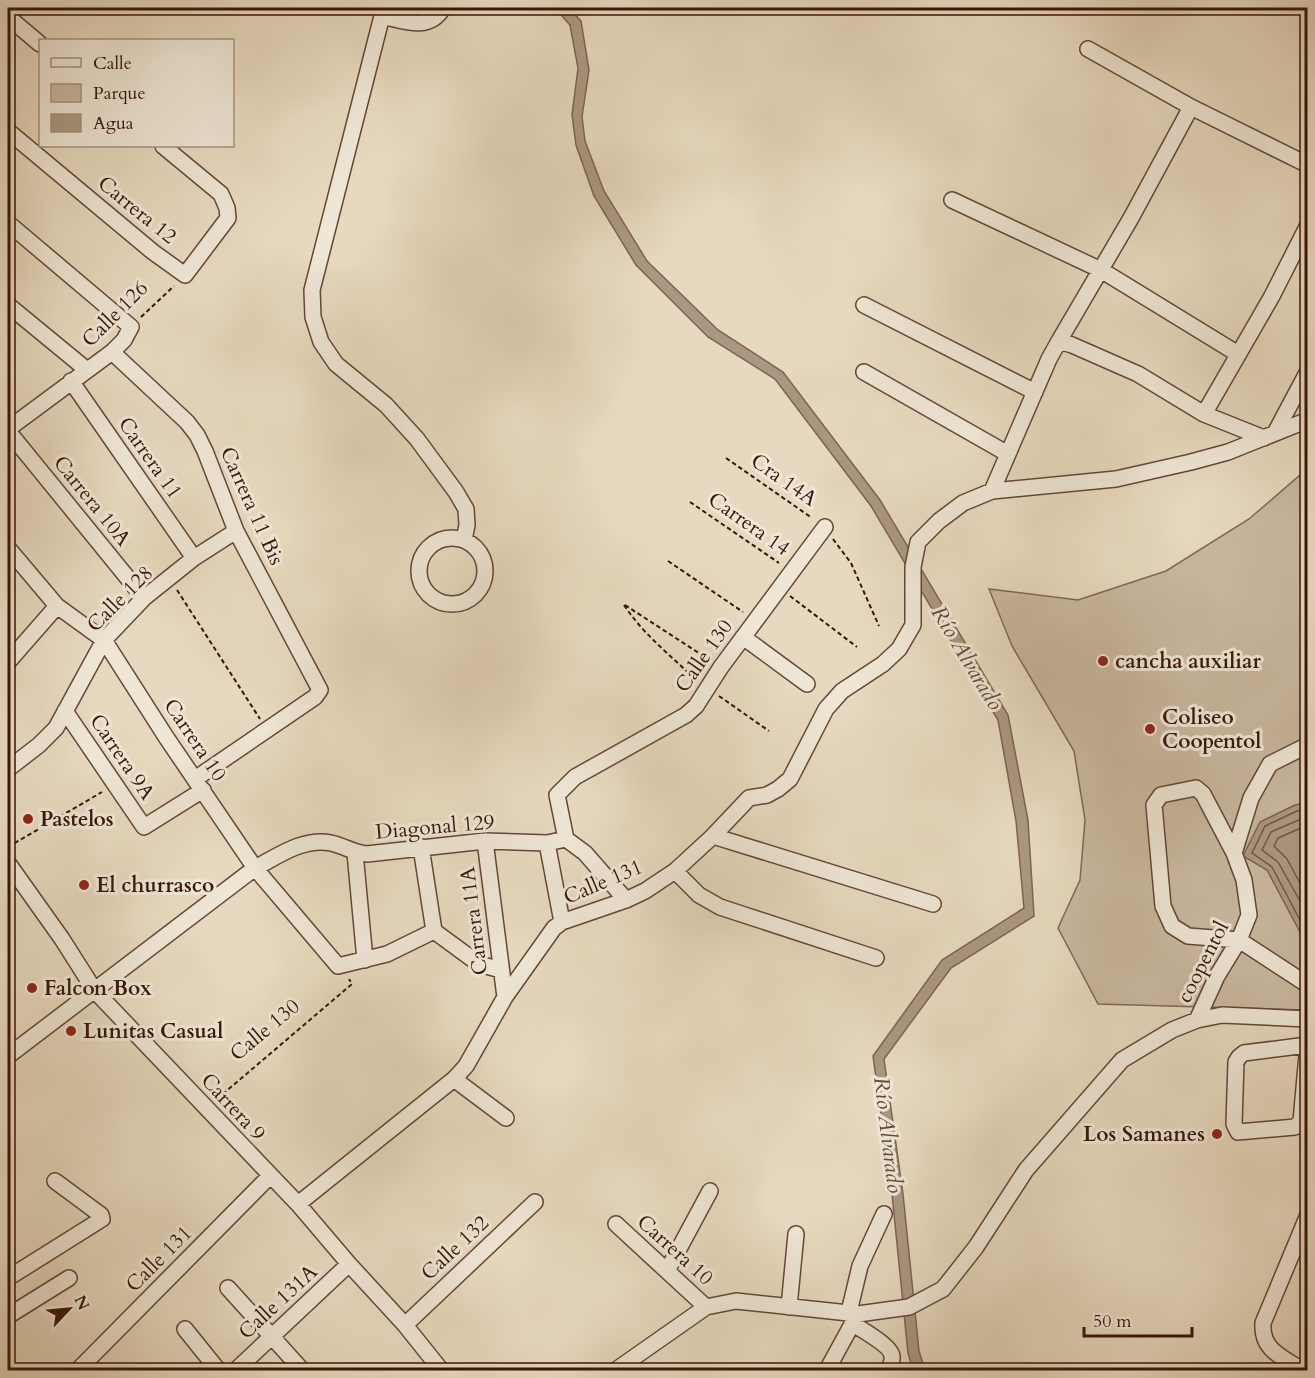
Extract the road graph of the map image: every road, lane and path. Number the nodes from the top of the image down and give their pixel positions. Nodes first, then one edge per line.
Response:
1 (443, 8) edge
2 (383, 12) edge
3 (8, 17) edge
4 (39, 43) edge
5 (1088, 50) dead end
6 (1191, 107) junction
7 (8, 131) edge
8 (164, 147) edge
9 (1308, 165) edge
10 (952, 200) dead end
11 (1308, 225) edge
12 (10, 230) edge
13 (1101, 270) junction
14 (185, 275) junction
15 (8, 305) edge
16 (864, 305) dead end
17 (131, 327) junction
18 (1059, 341) junction
19 (111, 352) junction
20 (1239, 354) junction
21 (87, 370) junction
22 (1308, 371) edge
23 (864, 372) dead end
24 (71, 381) junction
25 (1035, 392) junction
26 (1203, 414) junction
27 (1308, 420) edge
28 (8, 430) edge
29 (1269, 435) junction
30 (1008, 454) junction
31 (726, 458) dead end
32 (992, 491) junction
33 (690, 502) dead end
34 (825, 527) junction
35 (236, 531) junction
36 (464, 540) junction
37 (8, 548) edge
38 (194, 558) junction
39 (668, 561) dead end
40 (791, 572) junction
41 (169, 578) junction
42 (779, 588) junction
43 (144, 598) junction
44 (57, 606) junction
45 (755, 620) junction
46 (879, 626) dead end
47 (743, 637) junction
48 (104, 640) junction
49 (857, 647) dead end
50 (8, 662) edge
51 (721, 667) junction
52 (807, 684) dead end
53 (708, 688) junction
54 (65, 711) junction
55 (267, 729) junction
56 (769, 731) dead end
57 (1308, 746) edge
58 (8, 769) edge
59 (199, 784) junction
60 (115, 785) junction
61 (713, 836) junction
62 (566, 839) junction
63 (486, 841) junction
64 (547, 843) junction
65 (8, 847) edge
66 (421, 847) junction
67 (355, 853) junction
68 (1234, 853) junction
69 (8, 862) edge
70 (255, 868) junction
71 (675, 871) junction
72 (626, 900) junction
73 (933, 904) dead end
74 (562, 922) junction
75 (434, 931) junction
76 (1239, 940) junction
77 (876, 958) dead end
78 (365, 960) junction
79 (501, 970) junction
80 (352, 984) dead end
81 (1308, 985) edge
82 (95, 991) junction
83 (504, 997) junction
84 (1308, 1019) edge
85 (1197, 1020) junction
86 (1307, 1045) edge
87 (8, 1056) edge
88 (454, 1078) junction
89 (206, 1108) junction
90 (506, 1118) dead end
91 (270, 1176) junction
92 (55, 1181) dead end
93 (710, 1191) dead end
94 (535, 1202) dead end
95 (298, 1204) junction
96 (884, 1214) dead end
97 (1308, 1215) edge
98 (616, 1224) dead end
99 (796, 1234) dead end
100 (349, 1264) junction
101 (667, 1271) junction
102 (8, 1278) edge
103 (69, 1278) dead end
104 (228, 1288) dead end
105 (706, 1307) junction
106 (789, 1307) junction
107 (8, 1316) edge
108 (853, 1317) junction
109 (405, 1325) junction
110 (185, 1329) dead end
111 (273, 1337) junction
112 (78, 1371) edge
113 (219, 1371) edge
114 (236, 1371) edge
115 (302, 1371) edge
116 (441, 1371) edge
117 (616, 1371) edge
118 (827, 1371) edge
119 (889, 1371) edge
120 (1302, 1371) edge

1 - 2 street
2 - 36 street
3 - 4 street
5 - 6 street
6 - 9 street
6 - 13 street
7 - 14 street, Carrera 12
8 - 14 street
10 - 13 street
11 - 20 street
12 - 17 street
13 - 18 street
13 - 20 street
14 - 17 path, Calle 126
15 - 21 street
16 - 25 street
17 - 19 street, Calle 126
18 - 25 street
18 - 26 street
19 - 21 street, Calle 126
19 - 35 street, Carrera 11 Bis
20 - 26 street
21 - 24 street, Calle 126
22 - 29 street
23 - 30 street
24 - 28 street, Calle 126
24 - 38 street, Carrera 11
25 - 30 street
26 - 29 street
27 - 29 street, Calle 131
28 - 43 street, Carrera 10A
29 - 32 street, Calle 131
30 - 32 street
31 - 34 path, Cra 14A
32 - 61 street, Calle 131
33 - 40 path, Carrera 14
34 - 40 street, Calle 130
34 - 46 path, Cra 14A
35 - 38 street, Calle 128
35 - 55 street, Carrera 11 Bis
36 - 36 street
37 - 44 street, Carrera 10
38 - 41 street, Calle 128
39 - 45 path
40 - 42 street, Calle 130
41 - 43 street, Calle 128
41 - 55 path
42 - 45 street, Calle 130
42 - 49 path, Carrera 14
43 - 48 street, Calle 128
44 - 48 street, Carrera 10
44 - 50 street
45 - 47 street, Calle 130
47 - 51 street, Calle 130
47 - 52 street
48 - 54 street, Calle 128
48 - 59 street, Carrera 10
51 - 53 street, Calle 130
51 - 53 path
53 - 56 path
53 - 62 street, Calle 130
54 - 58 street, Calle 128
54 - 60 street, Carrera 9A
55 - 59 street
57 - 68 street
59 - 60 street, Carrera 9A
59 - 70 street, Carrera 10
60 - 65 path
61 - 71 street, Calle 131
61 - 73 street
62 - 64 street, Diagonal 129
62 - 72 street
63 - 64 street, Diagonal 129
63 - 66 street, Diagonal 129
63 - 79 street, Carrera 11A
64 - 74 street
66 - 67 street, Diagonal 129
66 - 75 street
67 - 70 street, Diagonal 129
67 - 78 street
68 - 76 street, coopentol
68 - 76 street, coopentol
69 - 82 street, Carrera 9
70 - 78 street, Carrera 10
70 - 82 street
71 - 72 street, Calle 131
71 - 77 street
72 - 74 street, Calle 131
74 - 83 street, Calle 131
75 - 78 street
75 - 79 street
76 - 81 street
76 - 85 street, coopentol
79 - 83 street, Carrera 11A
80 - 89 path, Calle 130
82 - 87 street
82 - 89 street, Carrera 9
83 - 88 street, Calle 131
84 - 85 street
85 - 108 street
86 - 86 street
88 - 90 street
88 - 95 street, Calle 131
89 - 91 street, Carrera 9
91 - 95 street, Carrera 9
91 - 112 street, Calle 131
92 - 102 street
93 - 101 street
94 - 109 street, Calle 132
95 - 100 street, Carrera 9
96 - 108 street
97 - 120 street
98 - 101 street, Carrera 10
99 - 106 street
100 - 109 street, Carrera 9
100 - 111 street, Calle 131A
101 - 105 street, Carrera 10
103 - 107 street
104 - 111 street
105 - 106 street
105 - 117 street
106 - 108 street
108 - 118 street
108 - 119 street
109 - 116 street, Carrera 9
110 - 113 street
111 - 114 street, Calle 131A
111 - 115 street

